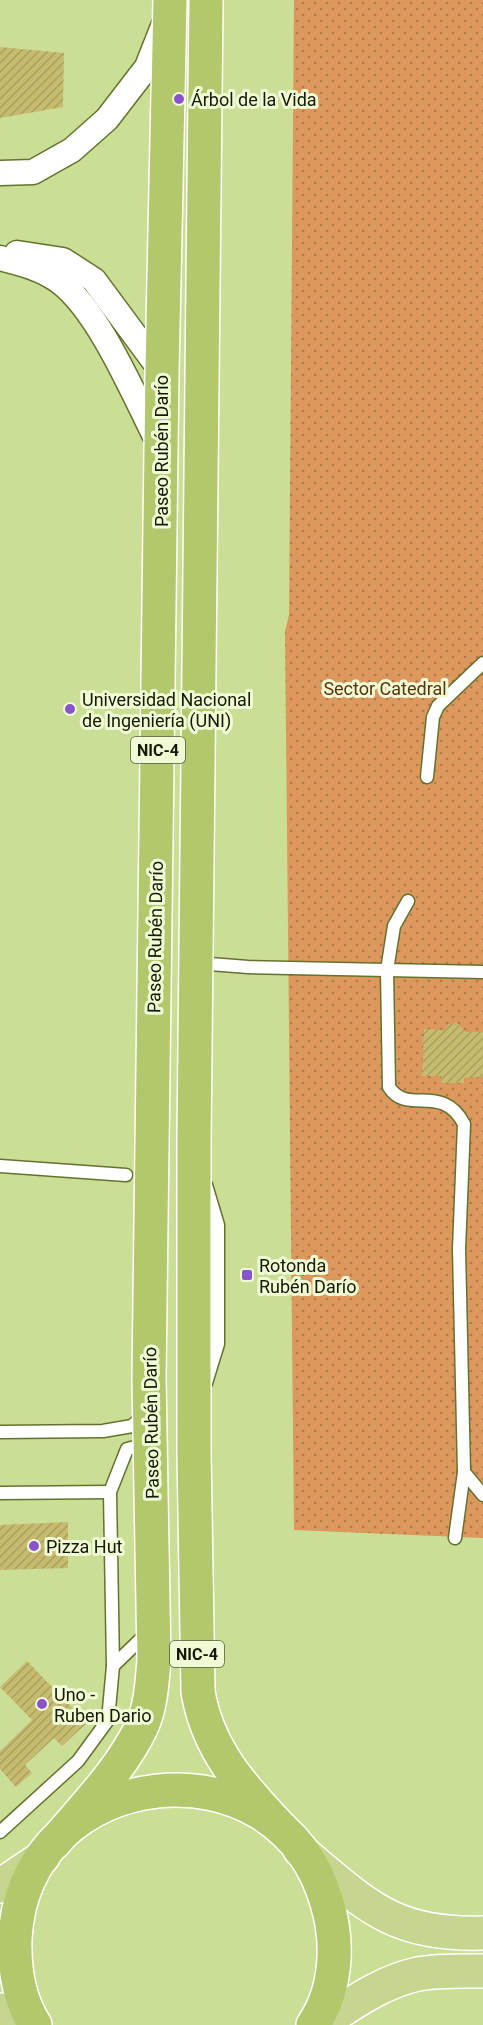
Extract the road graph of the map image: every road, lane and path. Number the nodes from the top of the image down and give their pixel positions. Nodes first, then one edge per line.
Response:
1 (206, 0) edge
2 (176, 4) edge
3 (203, 107) junction
4 (0, 173) edge
5 (0, 254) edge
6 (0, 258) edge
7 (162, 372) junction
8 (162, 450) junction
9 (483, 663) edge
10 (427, 777) dead end
11 (408, 901) dead end
12 (197, 963) junction
13 (387, 970) junction
14 (483, 972) edge
15 (0, 1166) edge
16 (126, 1175) dead end
17 (149, 1378) junction
18 (0, 1432) edge
19 (151, 1444) junction
20 (464, 1472) junction
21 (110, 1492) junction
22 (0, 1493) edge
23 (483, 1495) edge
24 (455, 1538) dead end
25 (154, 1626) junction
26 (113, 1666) junction
27 (0, 1832) edge
28 (291, 1839) junction
29 (48, 1850) junction
30 (0, 1886) edge
31 (483, 1933) edge
32 (483, 1971) edge
33 (0, 2010) edge
34 (22, 2025) edge
35 (35, 2025) edge
36 (313, 2025) edge
37 (319, 2025) edge

1 - 3 highway, NIC-4
2 - 3 highway
2 - 4 street
2 - 7 highway, Paseo Rubén Darío / NIC-4
3 - 12 highway, NIC-4
5 - 7 street
6 - 8 street
7 - 8 highway, Paseo Rubén Darío / NIC-4
8 - 17 highway, Paseo Rubén Darío / NIC-4
9 - 10 lane
11 - 13 lane
12 - 13 lane
12 - 28 highway, NIC-4
13 - 14 lane
13 - 20 lane
15 - 16 lane
17 - 18 lane
17 - 19 highway, Paseo Rubén Darío / NIC-4
19 - 21 lane
19 - 25 highway, Paseo Rubén Darío / NIC-4
20 - 23 lane
20 - 24 lane
21 - 22 lane
21 - 26 lane
25 - 26 lane
25 - 29 highway, Paseo Rubén Darío / NIC-4
26 - 27 lane
28 - 29 highway, NIC-4
28 - 31 main road
28 - 36 highway, NIC-4
29 - 30 main road
29 - 35 highway, NIC-4
32 - 37 main road
33 - 34 main road

